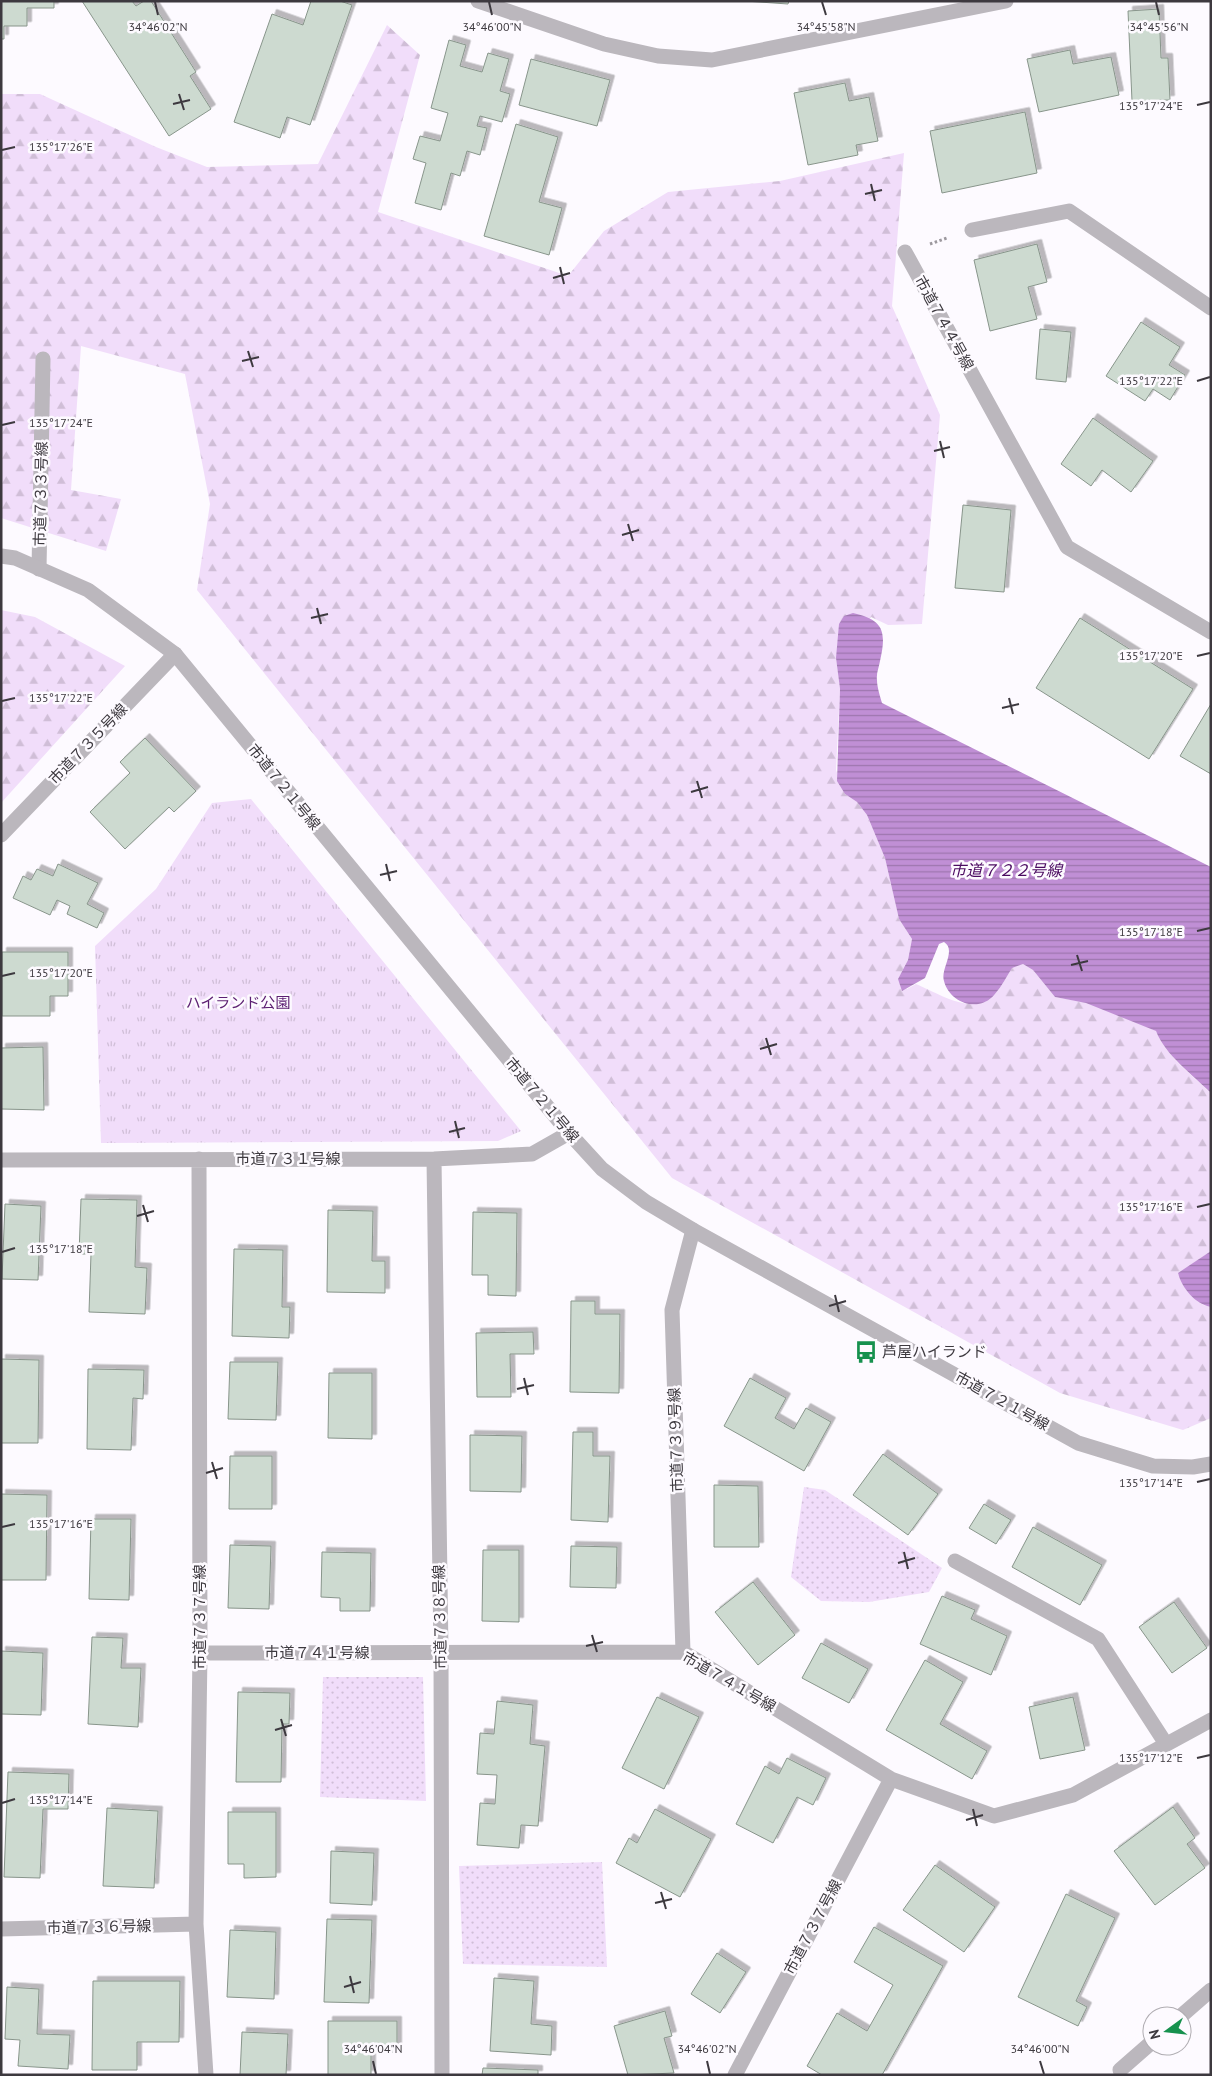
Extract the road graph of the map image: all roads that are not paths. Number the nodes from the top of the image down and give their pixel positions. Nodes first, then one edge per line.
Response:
1 (478, 1) edge
2 (1006, 1) edge
3 (972, 230) road end
4 (905, 252) road end
5 (1211, 308) edge
6 (42, 359) dead end
7 (1, 556) edge
8 (40, 569) junction
9 (1211, 632) edge
10 (174, 654) junction
11 (1, 835) edge
12 (568, 1133) junction
13 (199, 1159) junction
14 (434, 1159) junction
15 (1, 1160) edge
16 (693, 1230) junction
17 (1211, 1464) edge
18 (955, 1561) dead end
19 (441, 1652) junction
20 (683, 1652) junction
21 (200, 1653) junction
22 (1211, 1720) edge
23 (1166, 1744) junction
24 (891, 1779) junction
25 (196, 1924) junction
26 (1, 1929) edge
27 (1211, 1990) edge
28 (1192, 2006) edge
29 (1142, 2051) edge
30 (1120, 2070) dead end
31 (206, 2075) edge
32 (442, 2075) edge
33 (735, 2075) edge

1 - 2 street
3 - 5 street
4 - 9 street, 市道７４４号線
6 - 8 street, 市道７３３号線
7 - 8 street, 市道７２１号線
8 - 10 street, 市道７２１号線
10 - 11 street, 市道７３５号線
10 - 12 street, 市道７２１号線
12 - 14 street, 市道７３１号線
12 - 16 street, 市道７２１号線
13 - 14 street, 市道７３１号線
13 - 15 street, 市道７３１号線
13 - 21 street, 市道７３７号線
14 - 19 street, 市道７３８号線
16 - 17 street, 市道７２１号線
16 - 20 street, 市道７３９号線
18 - 23 street
19 - 20 street, 市道７４１号線
19 - 21 street, 市道７４１号線
19 - 32 street, 市道７３８号線
20 - 24 street, 市道７４１号線
21 - 25 street, 市道７３７号線
22 - 23 street, 市道７４１号線
23 - 24 street, 市道７４１号線
24 - 33 street, 市道７３７号線
25 - 26 street, 市道７３６号線
25 - 31 street, 市道７３７号線
27 - 28 street
29 - 30 street

